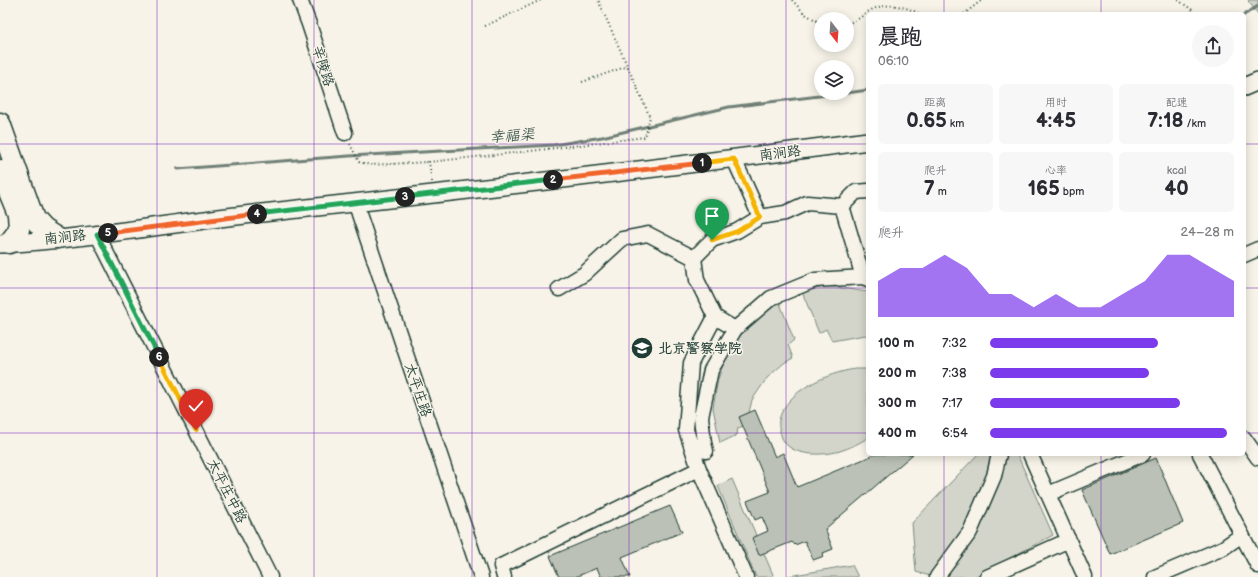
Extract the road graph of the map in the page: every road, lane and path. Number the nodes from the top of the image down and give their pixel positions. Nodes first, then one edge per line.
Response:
1 (300, 0) edge
2 (541, 0) edge
3 (598, 0) edge
4 (792, 0) edge
5 (982, 0) edge
6 (1178, 0) edge
7 (1194, 11) dead end
8 (869, 12) edge
9 (916, 12) edge
10 (967, 12) edge
11 (866, 14) edge
12 (814, 19) edge
13 (854, 21) edge
14 (485, 26) dead end
15 (628, 66) junction
16 (1258, 81) edge
17 (582, 82) dead end
18 (1246, 86) edge
19 (0, 123) edge
20 (345, 133) dead end
21 (866, 141) edge
22 (353, 149) dead end
23 (734, 159) junction
24 (429, 162) junction
25 (0, 170) edge
26 (866, 191) edge
27 (433, 194) junction
28 (356, 202) junction
29 (842, 206) junction
30 (760, 217) junction
31 (97, 234) junction
32 (57, 238) junction
33 (5, 244) edge
34 (1258, 249) edge
35 (1246, 254) edge
36 (694, 258) junction
37 (866, 275) edge
38 (559, 289) dead end
39 (715, 317) junction
40 (735, 329) junction
41 (1246, 441) edge
42 (706, 451) dead end
43 (999, 456) edge
44 (1031, 456) edge
45 (1138, 456) edge
46 (1201, 456) edge
47 (1258, 458) edge
48 (699, 469) junction
49 (1048, 494) junction
50 (1242, 535) junction
51 (1069, 540) junction
52 (1258, 566) edge
53 (270, 577) edge
54 (481, 577) edge
55 (504, 577) edge
56 (746, 577) edge
57 (936, 577) edge
58 (987, 577) edge
59 (1085, 577) edge
60 (1155, 577) edge

1 - 20 street, 辛陵路
2 - 14 path
3 - 15 path
4 - 12 path
5 - 10 path
6 - 7 path
8 - 9 path
11 - 13 path
15 - 17 path
15 - 24 path
16 - 18 main road
19 - 32 highway
21 - 23 main road, 南涧路
22 - 24 path
23 - 27 main road, 南涧路
23 - 30 street
24 - 27 path
25 - 33 highway
26 - 29 street
27 - 28 main road, 南涧路
28 - 31 main road, 南涧路
28 - 54 street, 太平庄路
29 - 30 street
29 - 37 street
30 - 36 street
31 - 32 main road, 南涧路
31 - 53 street, 太平庄中路
32 - 33 main road, 南涧路
34 - 35 street
36 - 38 street
36 - 39 street
37 - 40 street
39 - 40 street
39 - 48 street
40 - 42 street
41 - 47 street
43 - 57 street
44 - 49 street
45 - 49 street
46 - 50 street
48 - 55 street
48 - 56 street
49 - 51 street
50 - 52 street
50 - 60 street
51 - 58 street
51 - 59 street

